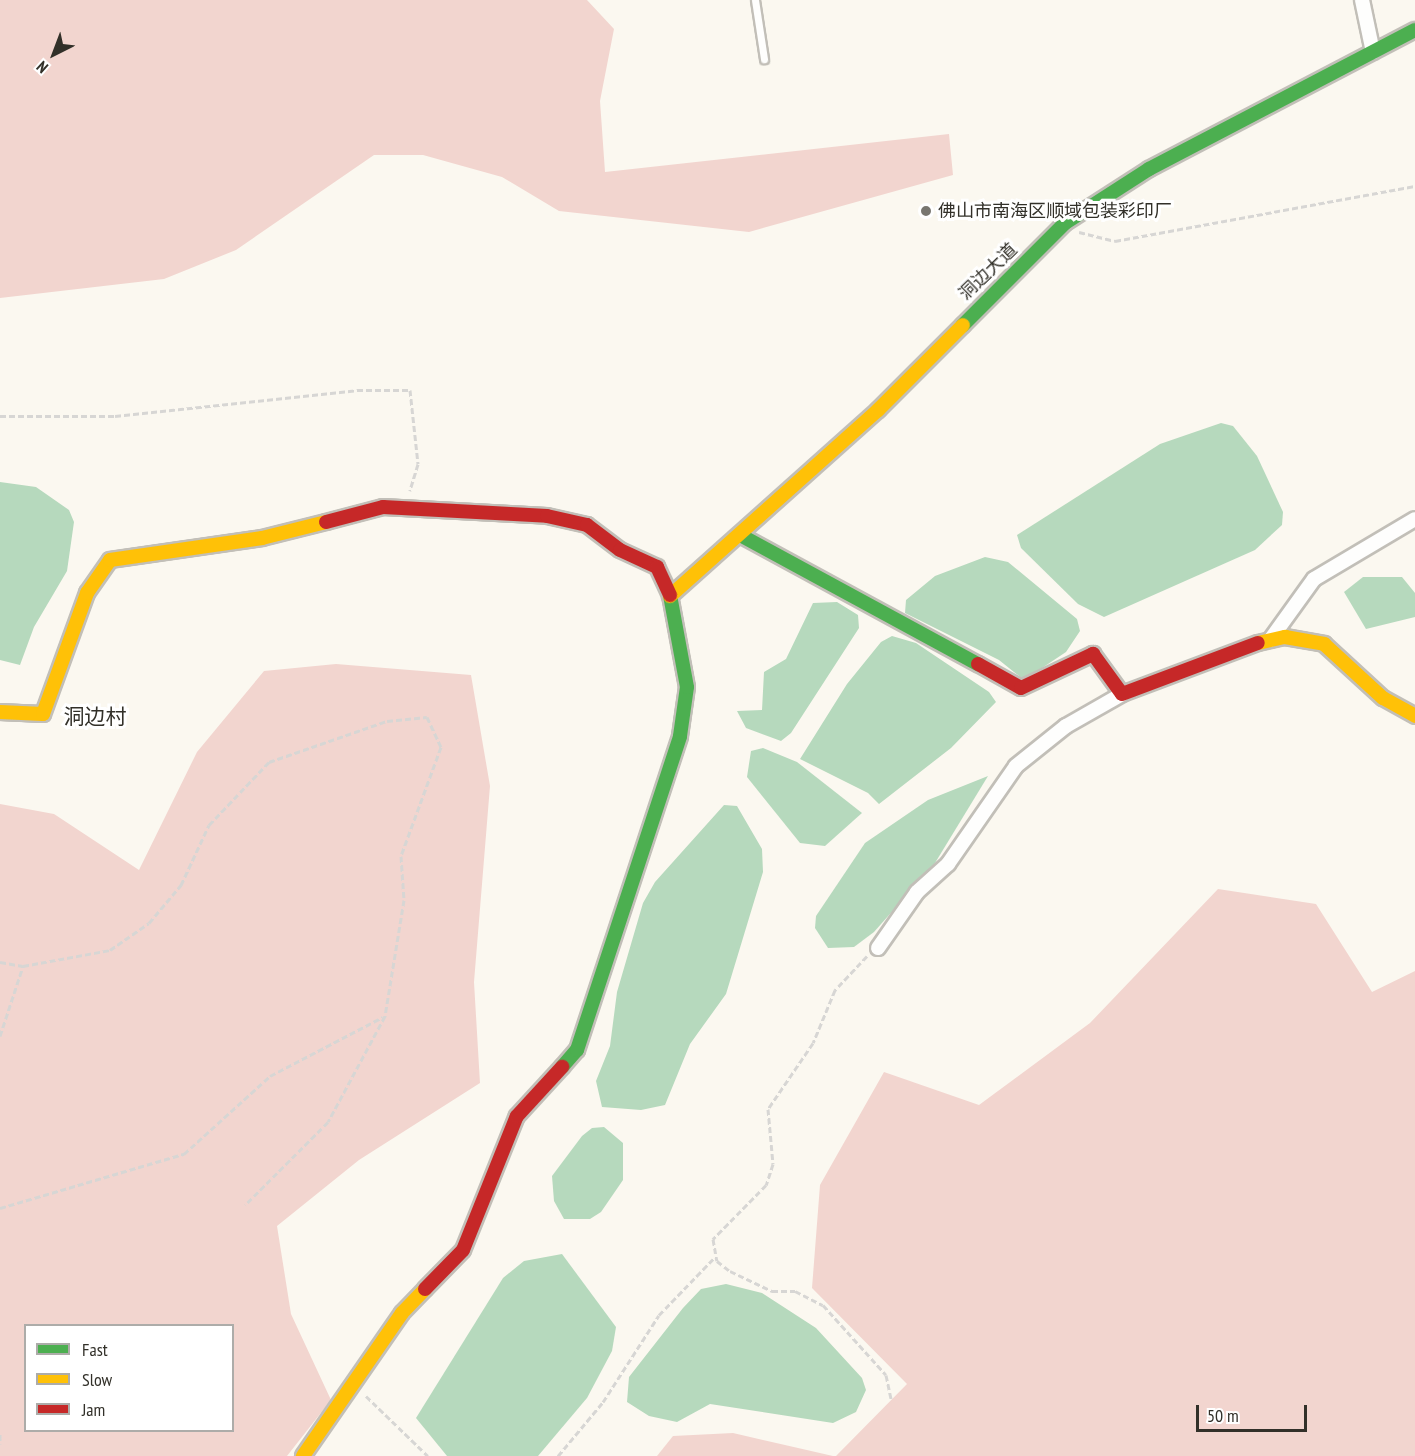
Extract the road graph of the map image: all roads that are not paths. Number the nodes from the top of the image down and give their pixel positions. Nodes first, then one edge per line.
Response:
1 (755, 0) edge
2 (1362, 0) edge
3 (1415, 30) edge
4 (1373, 52) junction
5 (764, 59) dead end
6 (1415, 519) edge
7 (740, 535) junction
8 (670, 596) junction
9 (1270, 640) junction
10 (1122, 694) junction
11 (0, 712) edge
12 (1415, 716) edge
13 (878, 948) road end
14 (303, 1456) edge

1 - 5 lane
2 - 4 street
3 - 4 street, 洞边大道
4 - 7 street, 洞边大道
6 - 9 street
7 - 8 street, 洞边大道
7 - 10 street
8 - 11 street
8 - 14 street
9 - 10 street
9 - 12 street
10 - 13 street

